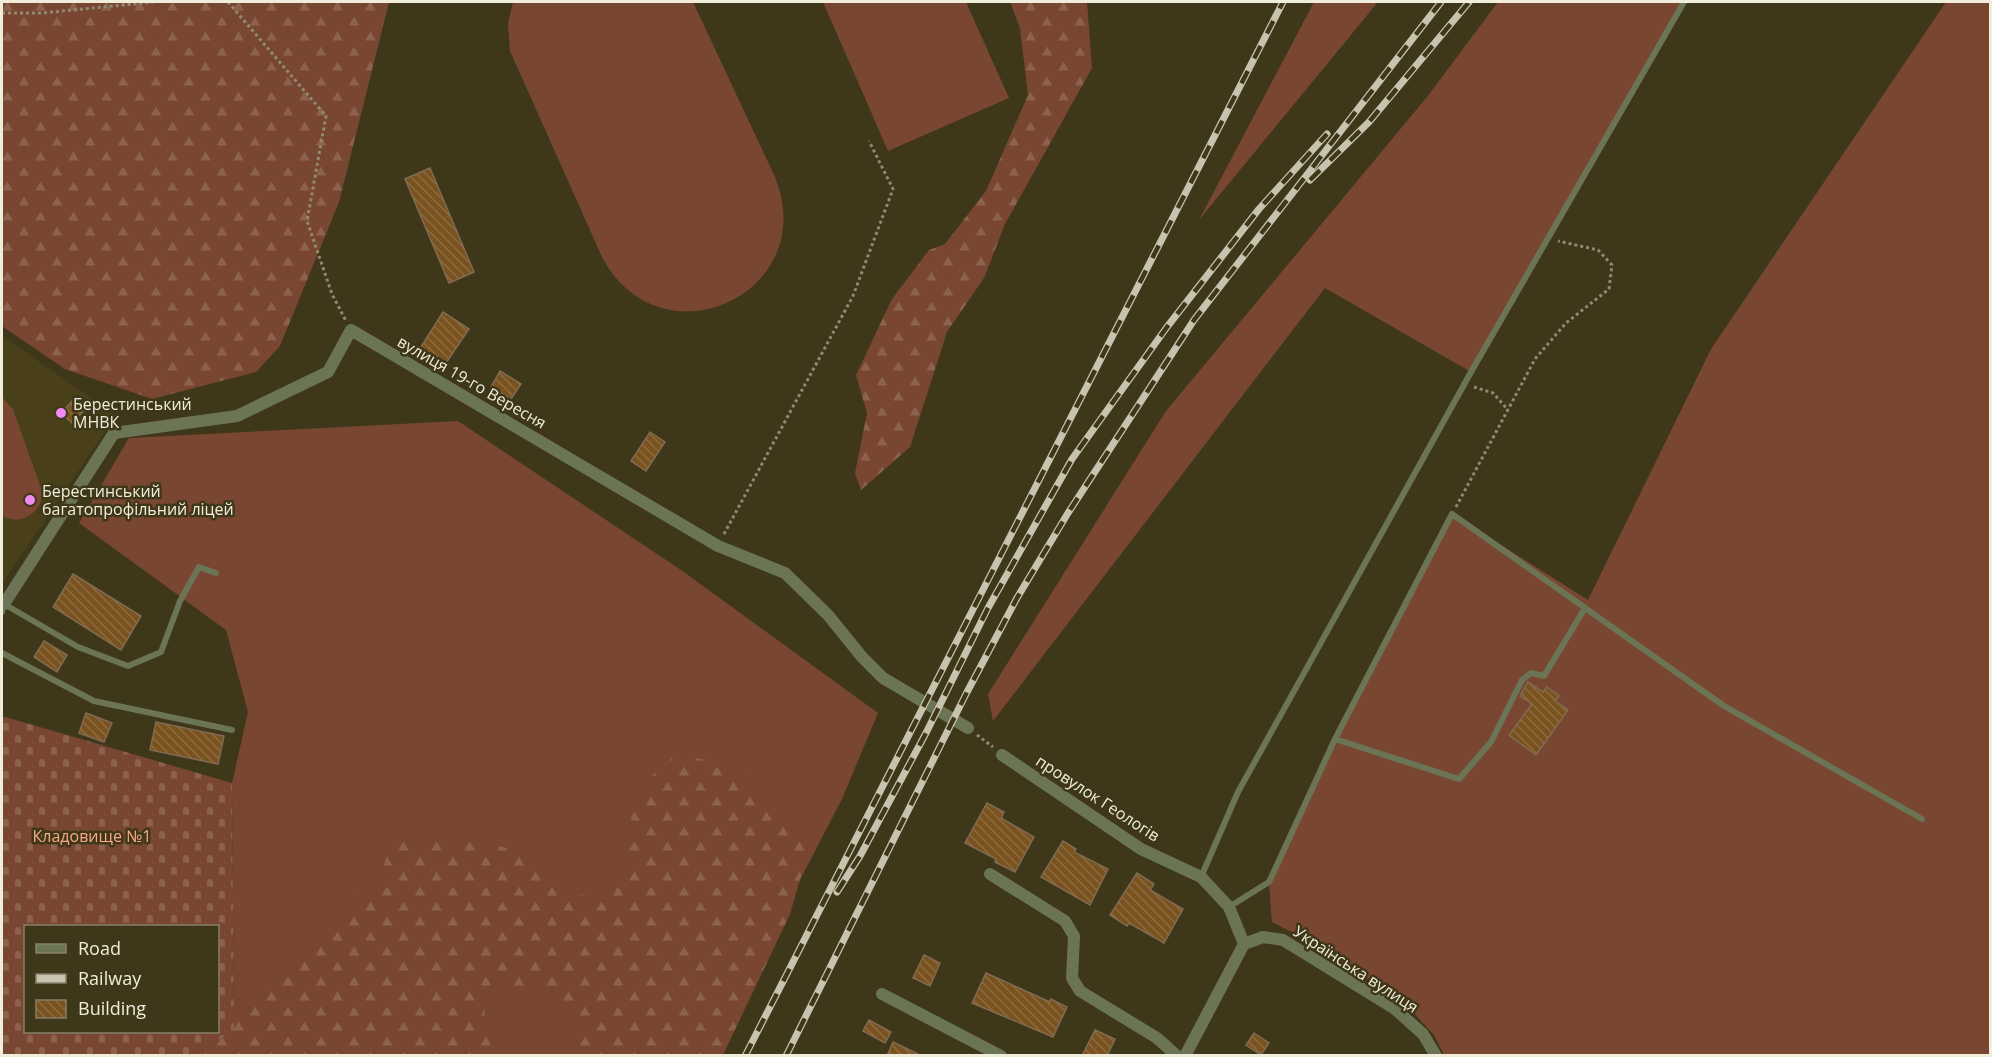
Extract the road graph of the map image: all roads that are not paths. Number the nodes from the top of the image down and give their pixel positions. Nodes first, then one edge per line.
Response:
1 (1684, 2) edge
2 (216, 573) dead end
3 (2, 606) edge
4 (1585, 608) junction
5 (2, 653) edge
6 (968, 728) road end
7 (232, 730) dead end
8 (1335, 739) junction
9 (1002, 755) road end
10 (1922, 819) dead end
11 (990, 874) dead end
12 (1201, 877) junction
13 (1229, 907) junction
14 (1244, 944) junction
15 (882, 994) dead end
16 (1000, 1056) edge
17 (1177, 1056) edge
18 (1185, 1056) edge
19 (1436, 1056) edge

1 - 12 lane
2 - 3 lane
3 - 6 street, вулиця 19-го Вересня
4 - 8 lane
4 - 8 lane
4 - 10 lane
5 - 7 lane
8 - 13 lane
9 - 12 street, провулок Геологів
11 - 17 street
12 - 13 street, провулок Геологів
13 - 14 street, провулок Геологів
14 - 18 street
14 - 19 street, Українська вулиця
15 - 16 street

